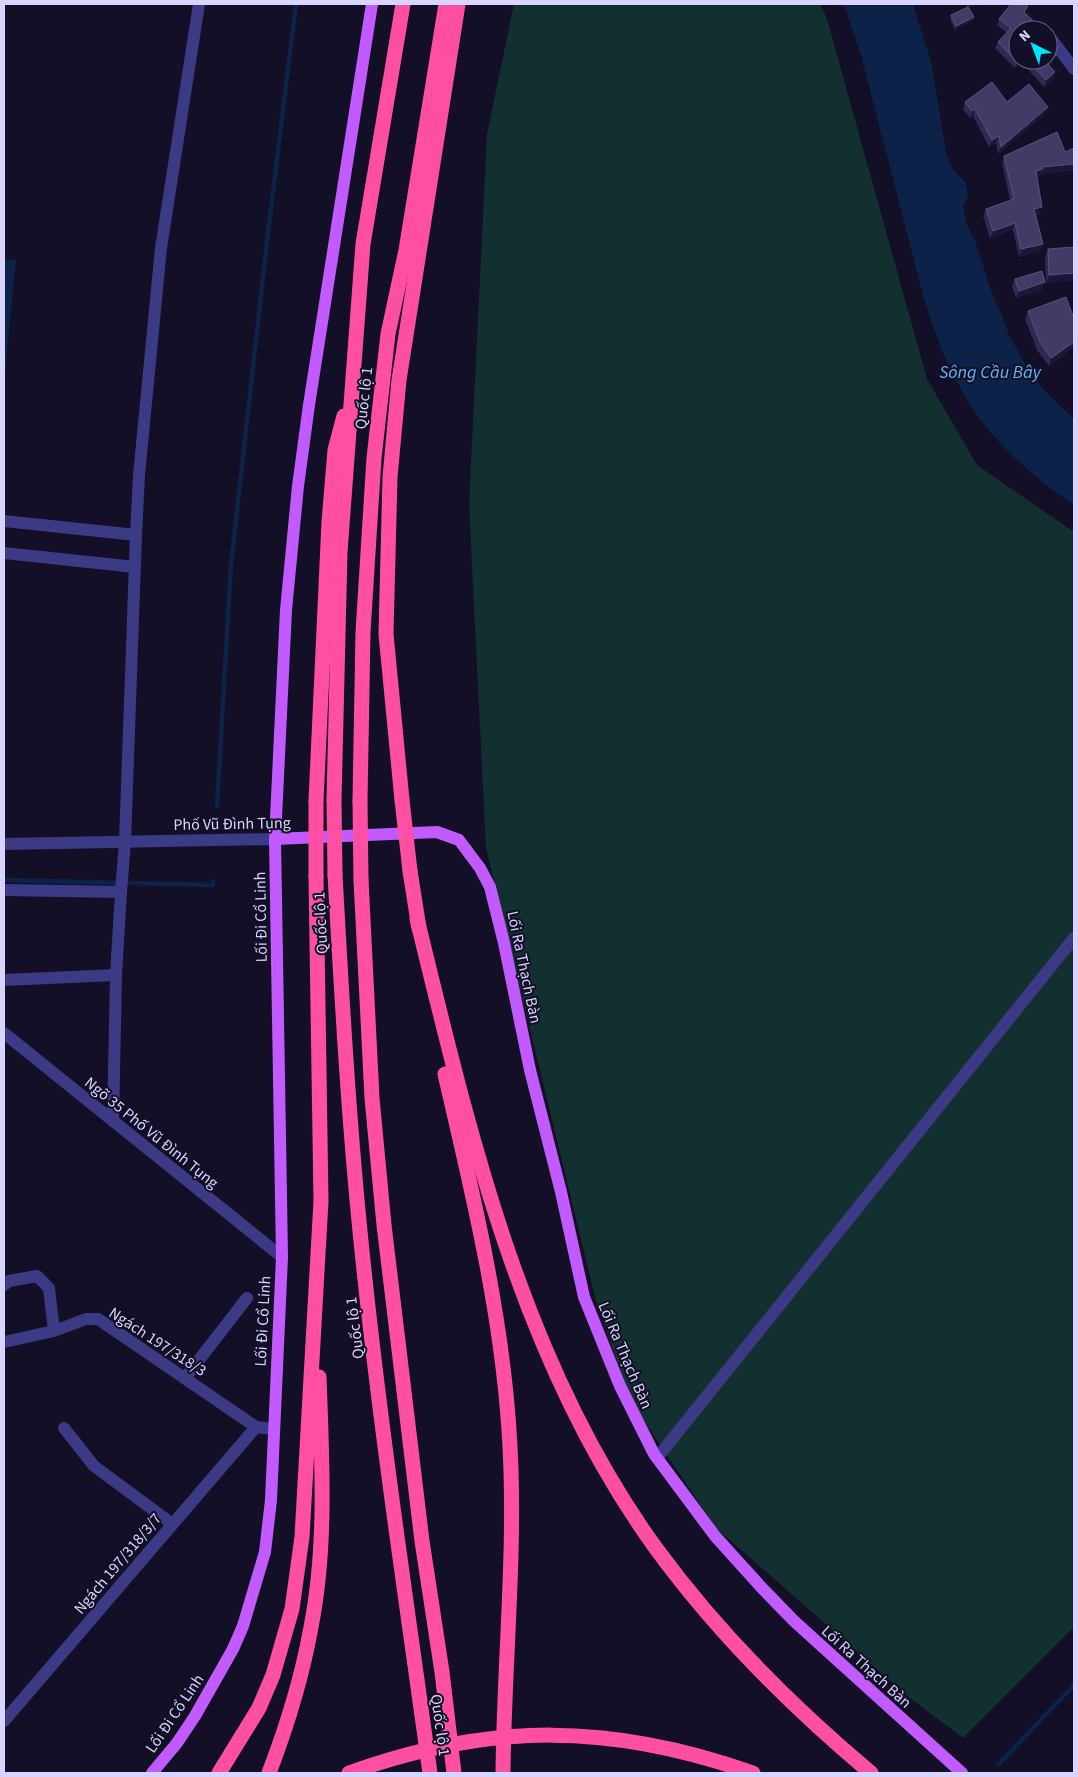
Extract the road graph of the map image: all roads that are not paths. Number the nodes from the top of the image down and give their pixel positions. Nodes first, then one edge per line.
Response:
1 (199, 4) edge
2 (372, 4) edge
3 (403, 4) edge
4 (446, 4) edge
5 (458, 4) edge
6 (1058, 48) edge
7 (1074, 69) edge
8 (355, 373) junction
9 (4, 521) edge
10 (136, 535) junction
11 (4, 553) edge
12 (135, 567) junction
13 (276, 839) junction
14 (459, 840) joint
15 (6, 842) edge
16 (125, 848) junction
17 (4, 890) edge
18 (121, 892) junction
19 (417, 919) junction
20 (1074, 938) edge
21 (116, 974) junction
22 (4, 980) edge
23 (4, 1033) edge
24 (113, 1121) junction
25 (281, 1257) junction
26 (316, 1268) junction
27 (4, 1285) edge
28 (247, 1298) dead end
29 (54, 1331) junction
30 (4, 1342) edge
31 (185, 1378) junction
32 (64, 1428) dead end
33 (265, 1428) junction
34 (657, 1458) junction
35 (171, 1523) junction
36 (4, 1721) edge
37 (152, 1773) edge
38 (219, 1773) edge
39 (269, 1773) edge
40 (349, 1773) edge
41 (430, 1773) edge
42 (454, 1773) edge
43 (503, 1773) edge
44 (753, 1773) edge
45 (871, 1773) edge
46 (962, 1773) edge

1 - 10 street
2 - 13 main road, Lối Đi Cổ Linh
3 - 8 highway, Quốc lộ 1
4 - 42 highway, Quốc lộ 1, bridge
5 - 19 highway, bridge
6 - 7 street
8 - 26 highway, bridge
8 - 41 highway, Quốc lộ 1, bridge
9 - 10 street
10 - 12 street
11 - 12 street
12 - 16 street
13 - 14 main road, Phố Vũ Đình Tụng
13 - 16 street, Phố Vũ Đình Tụng
13 - 25 main road, Lối Đi Cổ Linh
14 - 34 main road, Lối Ra Thạch Bàn
15 - 16 street, Phố Vũ Đình Tụng
16 - 18 street
17 - 18 street
18 - 21 street
19 - 43 highway
19 - 45 highway
20 - 34 street
21 - 22 street
21 - 24 street
23 - 24 street, Ngõ 35 Phố Vũ Đình Tụng
24 - 25 street, Ngõ 35 Phố Vũ Đình Tụng
25 - 33 main road, Lối Đi Cổ Linh
26 - 38 highway
26 - 39 highway
27 - 29 street
28 - 31 street
29 - 30 street, Ngách 197/318/3
29 - 31 street, Ngách 197/318/3
31 - 33 street, Ngách 197/318/3
32 - 35 street
33 - 35 street, Ngách 197/318/3/7
33 - 37 main road, Lối Đi Cổ Linh
34 - 46 main road, Lối Ra Thạch Bàn
35 - 36 street, Ngách 197/318/3/7
40 - 44 highway, bridge

